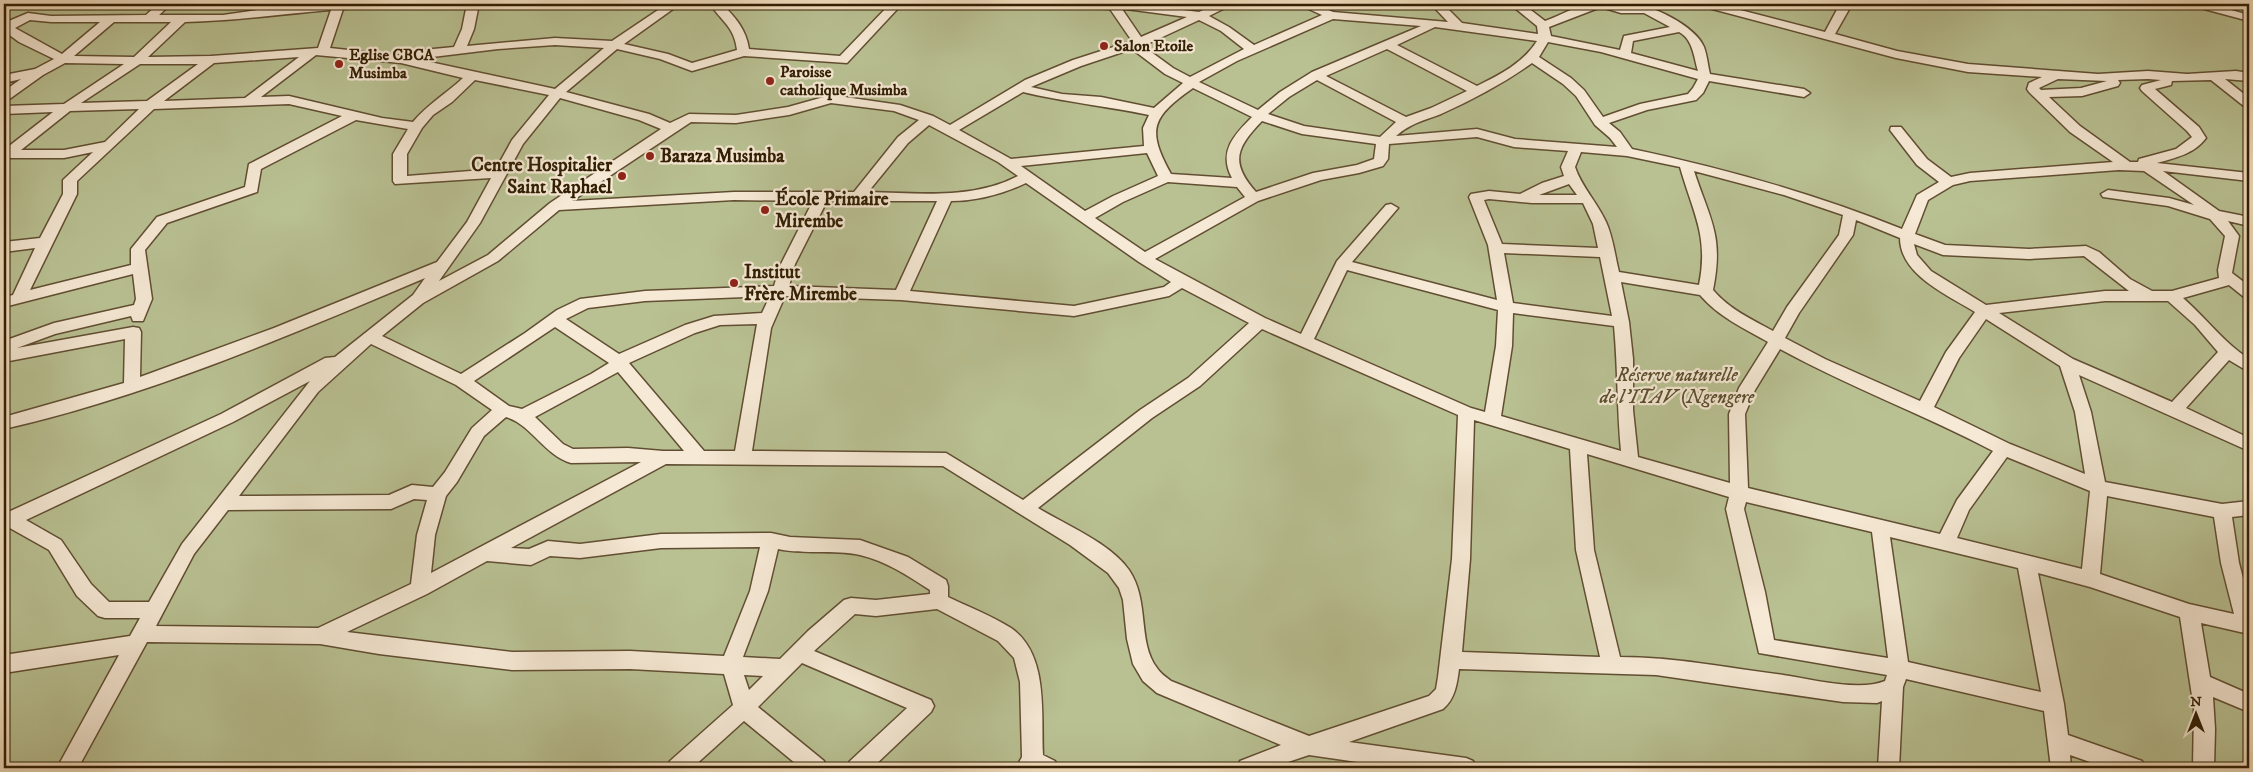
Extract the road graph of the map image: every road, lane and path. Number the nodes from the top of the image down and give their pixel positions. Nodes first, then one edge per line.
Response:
1 (8, 4) edge
2 (165, 4) edge
3 (362, 4) edge
4 (473, 4) edge
5 (674, 4) edge
6 (716, 4) edge
7 (896, 4) edge
8 (1076, 4) edge
9 (1225, 4) edge
10 (1306, 4) edge
11 (1437, 4) edge
12 (1516, 4) edge
13 (1598, 4) edge
14 (1604, 4) edge
15 (1635, 4) edge
16 (1706, 4) edge
17 (1846, 4) edge
18 (2197, 4) edge
19 (1108, 5) edge
20 (4, 6) edge
21 (301, 6) edge
22 (338, 6) junction
23 (1648, 10) junction
24 (1200, 15) junction
25 (1331, 15) junction
26 (111, 18) junction
27 (149, 18) junction
28 (2249, 18) edge
29 (181, 19) junction
30 (1432, 24) junction
31 (1459, 26) junction
32 (5, 27) edge
33 (1682, 28) junction
34 (1544, 31) junction
35 (1828, 36) junction
36 (616, 44) junction
37 (1136, 44) junction
38 (1389, 45) junction
39 (1251, 49) junction
40 (459, 50) junction
41 (318, 52) junction
42 (743, 52) junction
43 (1625, 55) junction
44 (1532, 58) junction
45 (63, 59) junction
46 (401, 59) junction
47 (211, 60) junction
48 (137, 61) junction
49 (39, 72) junction
50 (1316, 75) junction
51 (472, 76) junction
52 (2058, 76) junction
53 (1704, 77) junction
54 (2249, 77) edge
55 (2119, 78) junction
56 (2187, 78) junction
57 (2216, 78) junction
58 (4, 79) edge
59 (1191, 83) junction
60 (1021, 88) junction
61 (1477, 91) junction
62 (557, 93) junction
63 (1804, 93) dead end
64 (2038, 94) junction
65 (4, 97) edge
66 (247, 102) junction
67 (2249, 104) edge
68 (150, 105) junction
69 (69, 106) junction
70 (4, 110) edge
71 (1157, 113) junction
72 (1258, 115) junction
73 (353, 116) junction
74 (928, 119) junction
75 (1405, 122) junction
76 (1600, 122) junction
77 (416, 126) junction
78 (671, 128) junction
79 (951, 130) junction
80 (1896, 130) dead end
81 (1383, 141) junction
82 (109, 145) junction
83 (1576, 147) junction
84 (1152, 149) junction
85 (1627, 152) junction
86 (6, 154) edge
87 (1009, 163) junction
88 (1686, 165) junction
89 (2138, 167) junction
90 (500, 173) junction
91 (1027, 177) junction
92 (2249, 177) edge
93 (1166, 178) junction
94 (1572, 179) junction
95 (1948, 182) junction
96 (1239, 184) junction
97 (2108, 194) dead end
98 (822, 196) junction
99 (858, 196) junction
100 (946, 197) junction
101 (1253, 198) junction
102 (1523, 198) junction
103 (1587, 199) junction
104 (555, 206) junction
105 (1390, 208) dead end
106 (1850, 213) junction
107 (2213, 215) junction
108 (1084, 218) junction
109 (2249, 222) edge
110 (1907, 235) junction
111 (46, 242) junction
112 (4, 247) edge
113 (1496, 248) junction
114 (1606, 253) junction
115 (1144, 259) junction
116 (1342, 264) junction
117 (443, 266) junction
118 (139, 268) junction
119 (1612, 276) junction
120 (2230, 280) junction
121 (1181, 281) junction
122 (780, 291) junction
123 (1705, 291) junction
124 (2249, 293) edge
125 (901, 295) junction
126 (2148, 295) junction
127 (2172, 296) junction
128 (20, 297) junction
129 (418, 299) junction
130 (4, 302) edge
131 (1506, 307) junction
132 (141, 308) junction
133 (1985, 310) junction
134 (768, 318) junction
135 (555, 319) junction
136 (1260, 322) junction
137 (1622, 322) junction
138 (133, 332) junction
139 (371, 337) junction
140 (1777, 340) junction
141 (1305, 342) junction
142 (4, 348) edge
143 (2227, 352) junction
144 (349, 353) junction
145 (4, 356) edge
146 (619, 362) junction
147 (2067, 362) junction
148 (2249, 366) edge
149 (462, 381) junction
150 (132, 386) junction
151 (503, 410) junction
152 (1924, 410) junction
153 (2175, 410) junction
154 (1466, 412) junction
155 (523, 416) junction
156 (1492, 421) junction
157 (4, 423) edge
158 (2249, 445) edge
159 (1578, 446) junction
160 (2004, 450) junction
161 (742, 457) junction
162 (663, 458) junction
163 (700, 458) junction
164 (1630, 460) junction
165 (2098, 488) junction
166 (1739, 493) junction
167 (437, 494) junction
168 (223, 504) junction
169 (2249, 508) edge
170 (1024, 509) junction
171 (2222, 510) junction
172 (7, 521) edge
173 (1880, 526) junction
174 (771, 540) junction
175 (1946, 542) junction
176 (484, 554) junction
177 (2026, 562) junction
178 (2090, 580) junction
179 (420, 588) junction
180 (939, 601) junction
181 (154, 610) junction
182 (2189, 612) junction
183 (2248, 625) edge
184 (320, 636) junction
185 (138, 639) junction
186 (798, 653) junction
187 (1451, 660) junction
188 (4, 664) edge
189 (731, 664) junction
190 (1612, 666) junction
191 (783, 668) junction
192 (1896, 679) junction
193 (2202, 683) junction
194 (2249, 703) edge
195 (2054, 704) junction
196 (744, 708) junction
197 (2059, 742) junction
198 (1304, 745) junction
199 (1268, 764) edge
200 (1036, 765) edge
201 (67, 768) edge
202 (677, 768) edge
203 (817, 768) edge
204 (857, 768) edge
205 (1246, 768) edge
206 (1466, 768) edge
207 (1888, 768) edge
208 (2061, 768) edge
209 (2135, 768) edge
210 (2203, 768) edge

1 - 20 street
2 - 27 street
3 - 22 street
4 - 40 street
5 - 36 street
6 - 42 street
7 - 42 street
8 - 19 street
9 - 24 street
10 - 25 street
11 - 31 street
12 - 34 street
13 - 34 street
14 - 23 street
15 - 23 street
16 - 35 street
17 - 35 street
18 - 28 street
19 - 24 street
19 - 37 street
21 - 22 street
21 - 29 street
22 - 41 street
23 - 33 street
24 - 37 street
24 - 39 street
25 - 30 street
25 - 39 street
26 - 27 street
26 - 32 street
26 - 45 street
27 - 29 street
29 - 48 street
30 - 31 street
30 - 38 street
31 - 34 street
32 - 45 street
33 - 43 street
33 - 53 street
34 - 43 street
34 - 44 street
35 - 52 street
36 - 40 street
36 - 42 street
36 - 62 street
37 - 59 street
37 - 60 street
38 - 50 street
38 - 61 street
39 - 59 street
40 - 46 street
41 - 46 street
41 - 47 street
41 - 66 street
43 - 53 street
44 - 61 street
44 - 76 street
45 - 48 street
45 - 49 street
46 - 51 street
47 - 48 street
47 - 68 street
48 - 69 street
49 - 58 street
49 - 65 street
50 - 72 street
50 - 75 street
51 - 62 street
51 - 77 street
52 - 55 street
52 - 64 street
53 - 63 street
53 - 76 street
54 - 57 street
55 - 56 street
55 - 64 street
56 - 57 street
56 - 89 street
57 - 67 street
59 - 71 street
59 - 72 street
60 - 71 street
60 - 79 street
61 - 75 street
62 - 78 street
62 - 90 street
64 - 89 street
66 - 68 street
66 - 73 street
68 - 69 street
68 - 82 street
69 - 70 street
69 - 86 street
71 - 84 street
72 - 81 street
72 - 96 street
73 - 77 street
73 - 118 street
74 - 78 street
74 - 79 street
74 - 99 street
75 - 81 street
76 - 85 street
77 - 90 street
78 - 104 street
79 - 87 street
80 - 95 street
81 - 83 street
81 - 101 street
82 - 86 street
82 - 111 street
83 - 85 street
83 - 94 street
84 - 87 street
84 - 93 street
85 - 88 street
87 - 91 street
88 - 106 street
88 - 123 street
89 - 92 street
89 - 95 street
89 - 107 street
90 - 117 street
91 - 100 street
91 - 108 street
93 - 96 street
93 - 108 street
94 - 102 street
94 - 103 street
95 - 110 street
96 - 101 street
97 - 107 street
98 - 99 street
98 - 104 street
98 - 122 street
99 - 100 street
100 - 125 street
101 - 115 street
102 - 103 street
102 - 113 street
103 - 114 street
104 - 129 street
105 - 116 street
106 - 110 street
106 - 140 street
107 - 109 street
107 - 120 street
108 - 115 street
110 - 126 street
110 - 133 street
111 - 112 street
111 - 128 street
113 - 114 street
113 - 131 street
114 - 119 street
115 - 121 street
116 - 131 street
116 - 141 street
117 - 129 street
117 - 150 street
118 - 128 street
118 - 132 street
119 - 123 street
119 - 137 street
120 - 124 street
120 - 127 street
121 - 125 street
121 - 136 street
122 - 125 street
122 - 134 street
122 - 135 street
123 - 140 street
126 - 127 street
126 - 133 street
127 - 143 street
128 - 130 street
129 - 139 street
131 - 137 street
131 - 156 street
132 - 138 street
132 - 142 street
133 - 147 street
133 - 152 street
134 - 146 street
134 - 161 street
135 - 146 street
135 - 149 street
136 - 141 street
136 - 170 street
137 - 164 street
138 - 145 street
138 - 150 street
139 - 144 street
139 - 149 street
140 - 152 street
140 - 166 street
141 - 154 street
143 - 148 street
143 - 153 street
144 - 168 street
144 - 172 street
146 - 155 street
146 - 163 street
147 - 153 street
147 - 165 street
149 - 151 street
150 - 157 street
151 - 155 street
151 - 167 street
152 - 160 street
153 - 158 street
154 - 156 street
154 - 187 street
155 - 162 street
156 - 159 street
159 - 164 street
159 - 190 street
160 - 165 street
160 - 175 street
161 - 163 street
161 - 170 street
162 - 163 street
162 - 176 street
164 - 166 street
165 - 171 street
165 - 178 street
166 - 173 street
166 - 192 street
167 - 168 street
167 - 179 street
168 - 181 street
169 - 171 street
170 - 198 street
171 - 183 street
172 - 181 street
173 - 175 street
173 - 192 street
174 - 176 street
174 - 180 street
174 - 189 street
175 - 177 street
176 - 179 street
177 - 178 street
177 - 195 street
178 - 182 street
179 - 184 street
180 - 186 street
180 - 200 street
181 - 185 street
182 - 183 street
182 - 193 street
184 - 185 street
184 - 189 street
185 - 188 street
185 - 201 street
186 - 191 street
186 - 204 street
187 - 190 street
187 - 198 street
189 - 191 street
189 - 196 street
190 - 192 street
191 - 196 street
192 - 195 street
192 - 207 street
193 - 194 street
193 - 210 street
195 - 197 street
196 - 202 street
196 - 203 street
197 - 208 street
197 - 209 street
198 - 199 street
198 - 206 street
199 - 205 street

